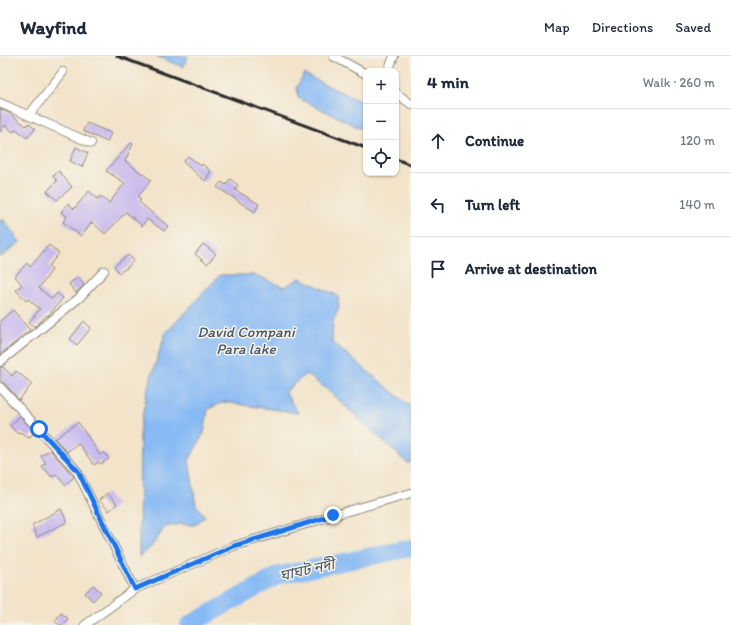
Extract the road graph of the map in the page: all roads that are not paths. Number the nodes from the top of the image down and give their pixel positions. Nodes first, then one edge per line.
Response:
1 (333, 56) edge
2 (394, 56) edge
3 (389, 68) edge
4 (63, 72) dead end
5 (363, 72) edge
6 (399, 95) edge
7 (0, 103) edge
8 (411, 104) edge
9 (29, 115) junction
10 (91, 143) dead end
11 (104, 270) dead end
12 (0, 362) edge
13 (0, 387) edge
14 (411, 493) edge
15 (135, 589) junction
16 (85, 625) edge

1 - 5 street
2 - 3 street
4 - 9 street
6 - 8 street
7 - 9 street
9 - 10 street
11 - 12 street
13 - 15 street
14 - 15 street
15 - 16 street

